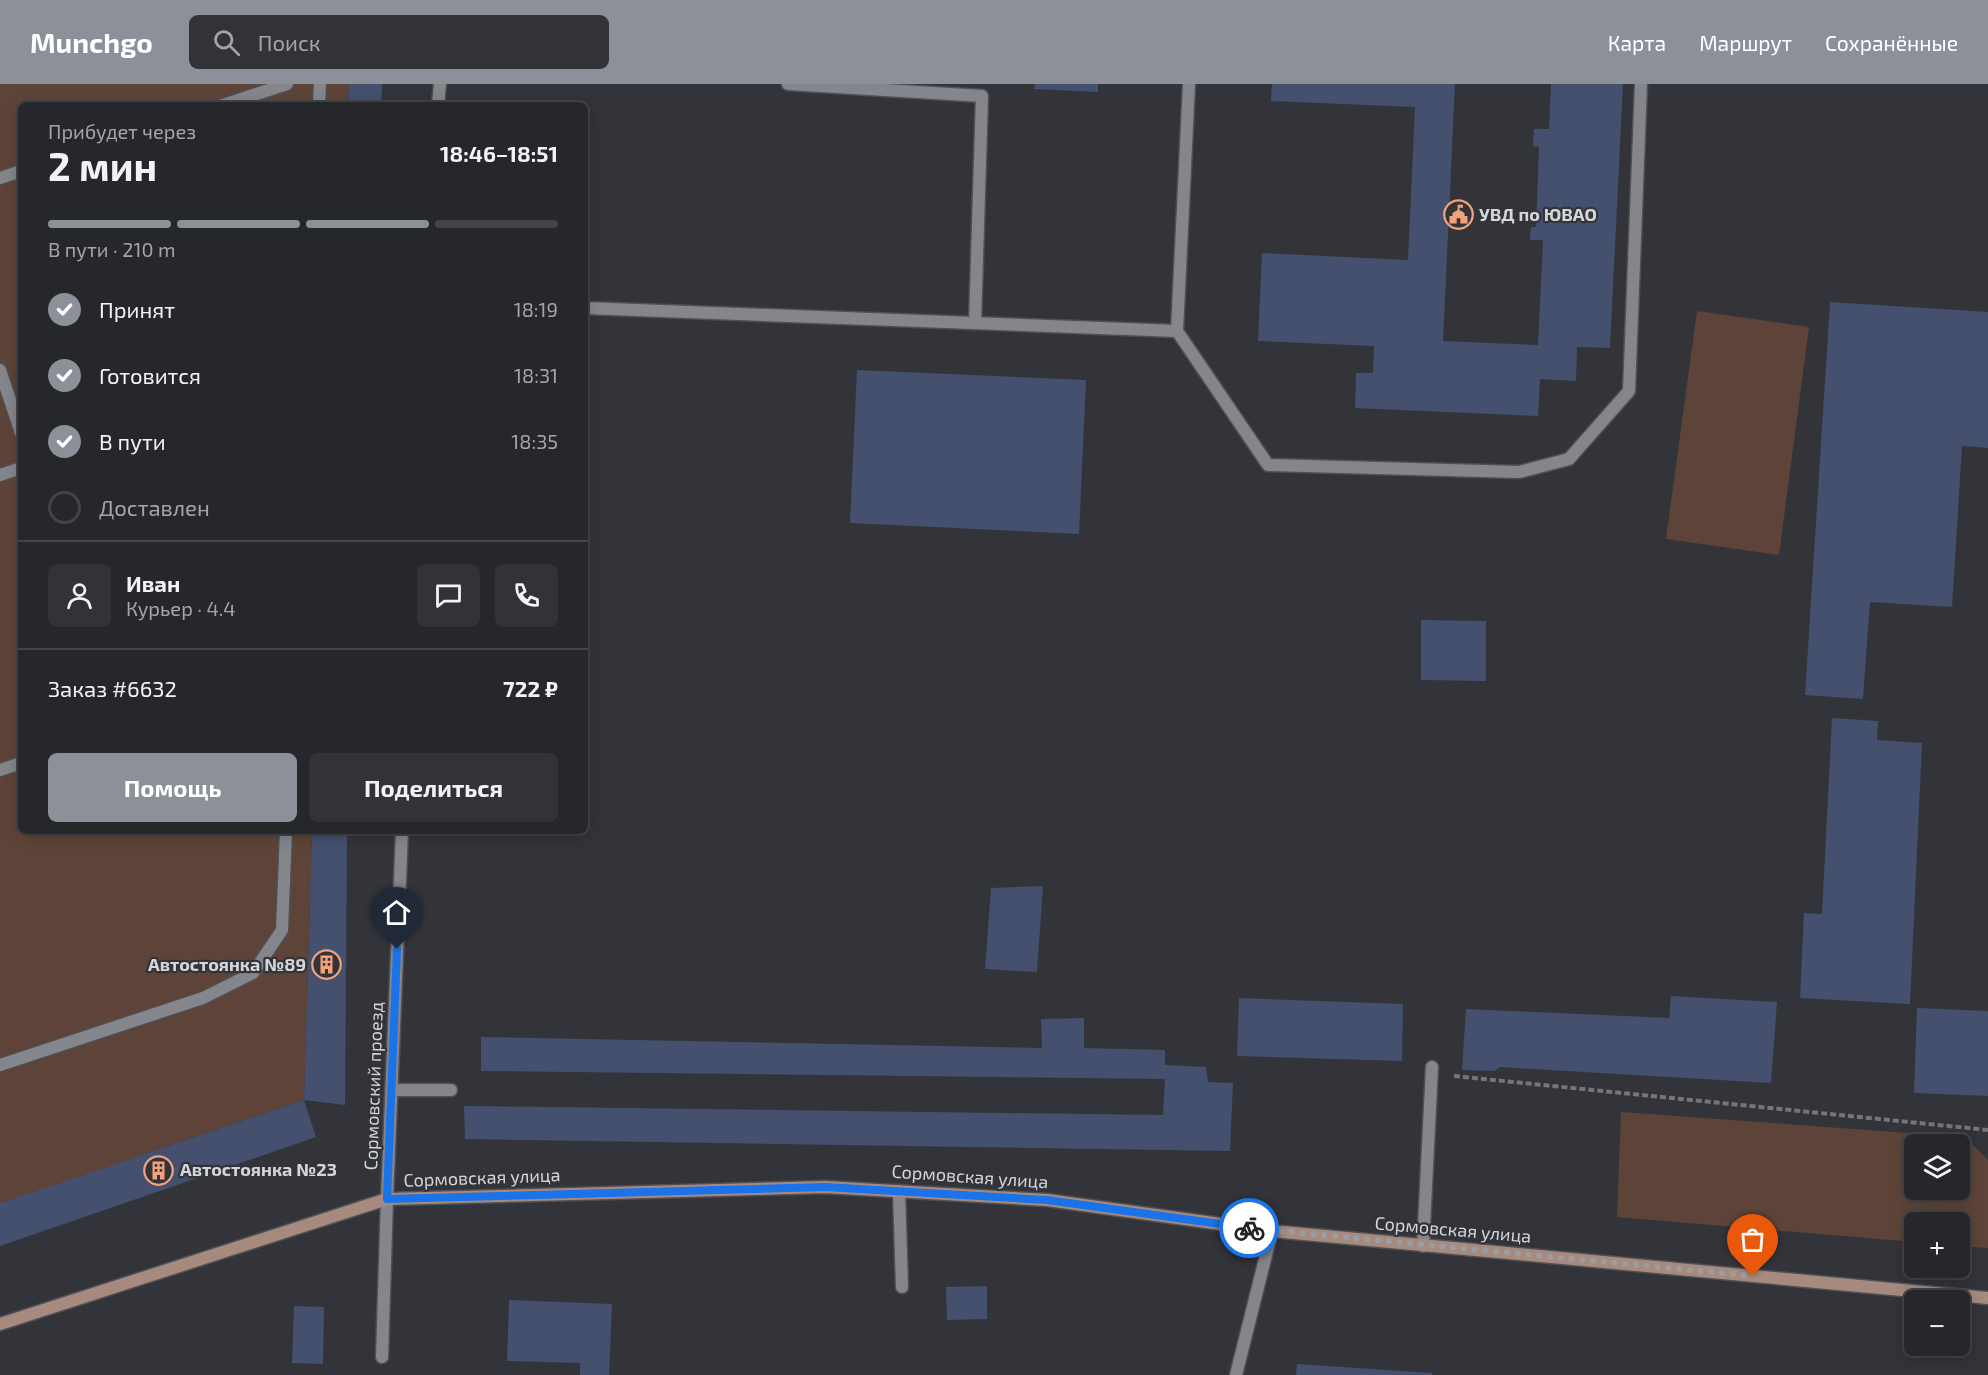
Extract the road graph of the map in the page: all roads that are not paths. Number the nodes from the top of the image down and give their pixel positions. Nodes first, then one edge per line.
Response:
1 (288, 84) edge
2 (320, 84) edge
3 (440, 84) edge
4 (788, 84) edge
5 (1189, 84) edge
6 (1641, 84) edge
7 (233, 102) edge
8 (319, 102) edge
9 (438, 102) edge
10 (18, 172) edge
11 (0, 178) edge
12 (588, 308) edge
13 (975, 322) junction
14 (1177, 331) junction
15 (0, 370) edge
16 (18, 424) edge
17 (18, 469) edge
18 (0, 475) edge
19 (18, 764) edge
20 (0, 770) edge
21 (286, 834) edge
22 (402, 834) edge
23 (0, 1065) edge
24 (1432, 1070) road end
25 (392, 1090) junction
26 (451, 1090) dead end
27 (899, 1191) junction
28 (387, 1199) junction
29 (1272, 1231) junction
30 (1423, 1246) junction
31 (902, 1287) dead end
32 (1988, 1298) edge
33 (0, 1324) edge
34 (382, 1357) dead end
35 (1236, 1375) edge

1 - 7 street
2 - 8 street
3 - 9 street
4 - 13 street
5 - 14 street
6 - 14 street
10 - 11 street
12 - 13 street
13 - 14 street
15 - 16 street
17 - 18 street
19 - 20 street
21 - 23 street
22 - 25 street, Сормовский проезд
24 - 30 street
25 - 26 street
25 - 28 street, Сормовский проезд
27 - 28 street, Сормовская улица
27 - 29 street, Сормовская улица
27 - 31 street
28 - 33 street, Сормовская улица
28 - 34 street, Сормовский проезд
29 - 30 street, Сормовская улица
29 - 35 street
30 - 32 street, Сормовская улица

